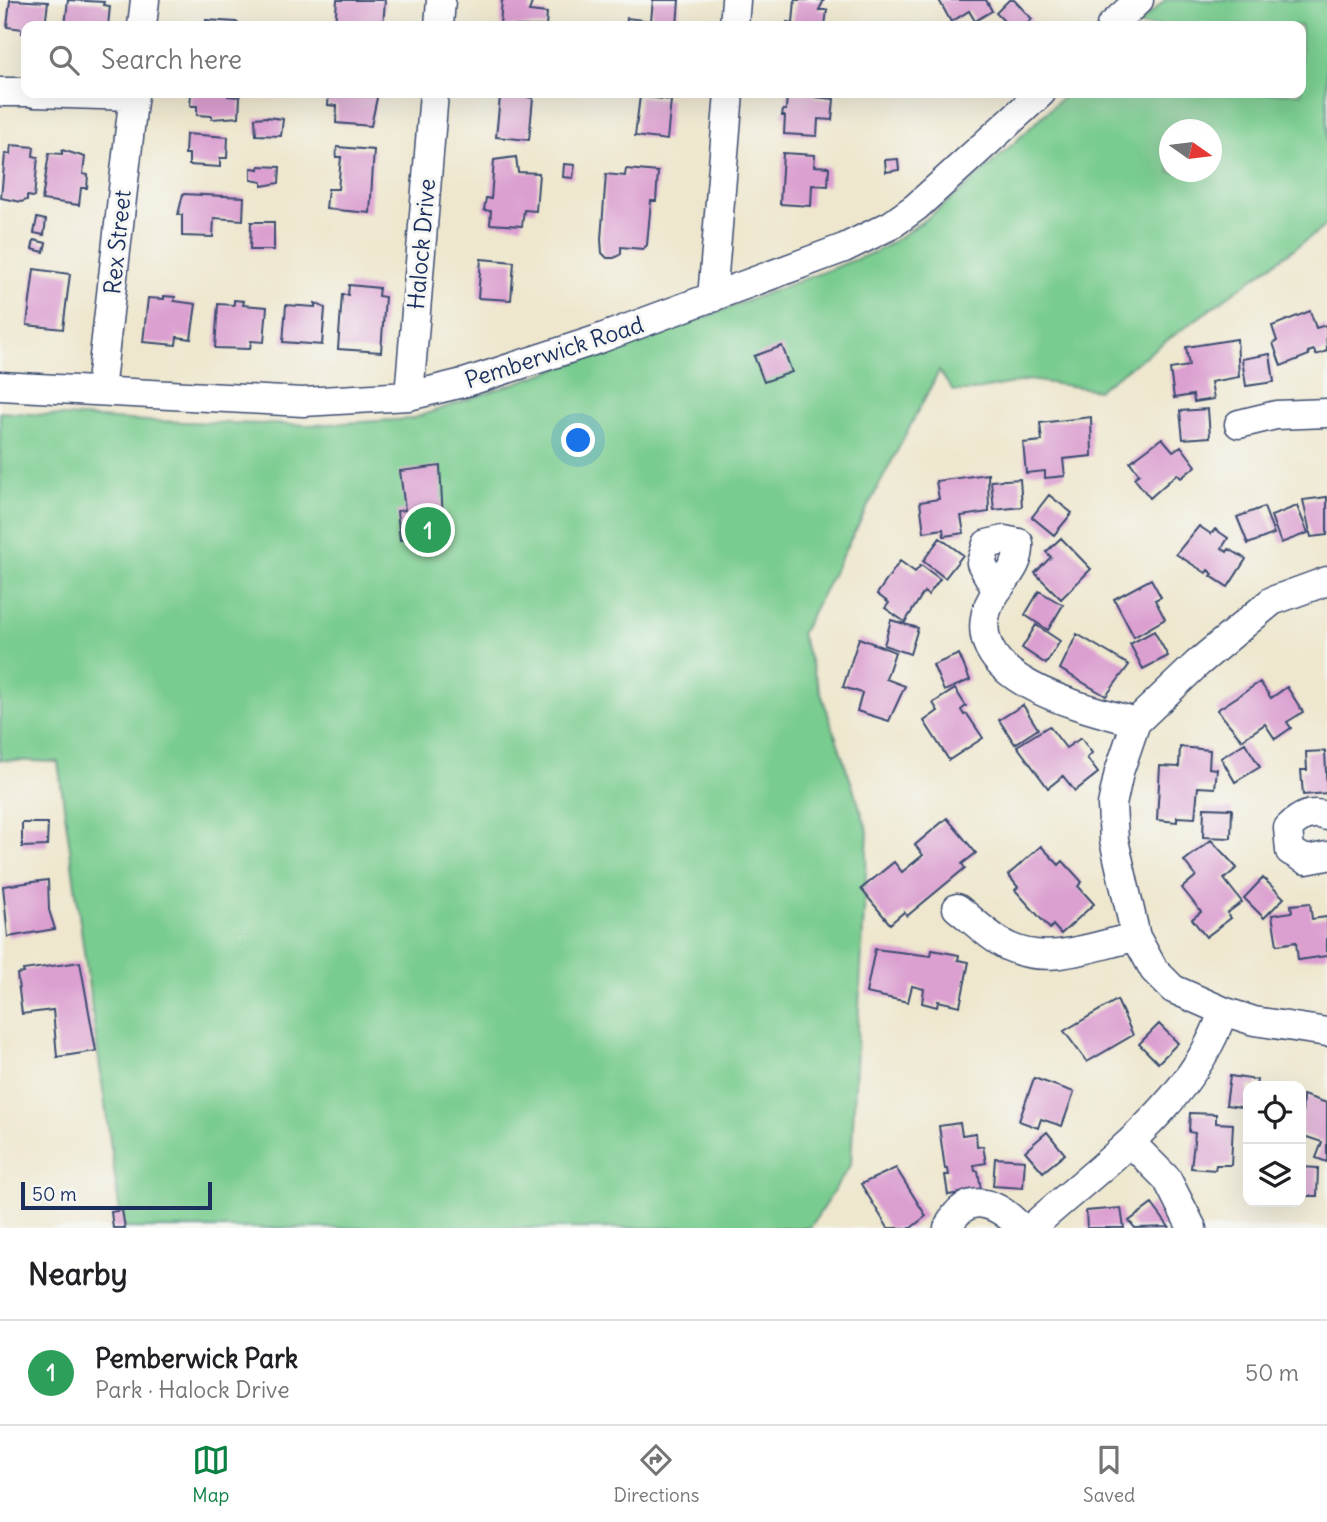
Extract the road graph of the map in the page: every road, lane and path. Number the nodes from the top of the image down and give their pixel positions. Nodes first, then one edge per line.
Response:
1 (145, 0) edge
2 (441, 0) edge
3 (737, 0) edge
4 (1139, 0) edge
5 (143, 21) edge
6 (439, 21) edge
7 (735, 21) edge
8 (1116, 21) edge
9 (0, 92) edge
10 (21, 92) edge
11 (134, 98) edge
12 (434, 98) edge
13 (729, 98) edge
14 (1036, 98) edge
15 (712, 298) junction
16 (0, 386) edge
17 (100, 391) junction
18 (409, 396) junction
19 (1327, 413) edge
20 (1239, 424) dead end
21 (1327, 580) edge
22 (996, 590) dead end
23 (1136, 722) junction
24 (1327, 816) edge
25 (1327, 856) edge
26 (957, 908) dead end
27 (1136, 937) junction
28 (1223, 1011) junction
29 (1327, 1032) edge
30 (1130, 1142) junction
31 (948, 1228) edge
32 (1021, 1228) edge
33 (1031, 1228) edge
34 (1192, 1228) edge

1 - 5 street
2 - 6 street
3 - 7 street
4 - 8 street
9 - 10 street
11 - 17 street, Rex Street
12 - 18 street, Halock Drive
13 - 15 street
14 - 15 street, Pemberwick Road
15 - 18 street, Pemberwick Road
16 - 17 street, Pemberwick Road
17 - 18 street, Pemberwick Road
19 - 20 street
21 - 23 street
22 - 23 street
23 - 27 street
24 - 25 street
26 - 27 street
27 - 28 street
28 - 29 street
28 - 30 street
30 - 33 street
30 - 34 street
31 - 32 street

